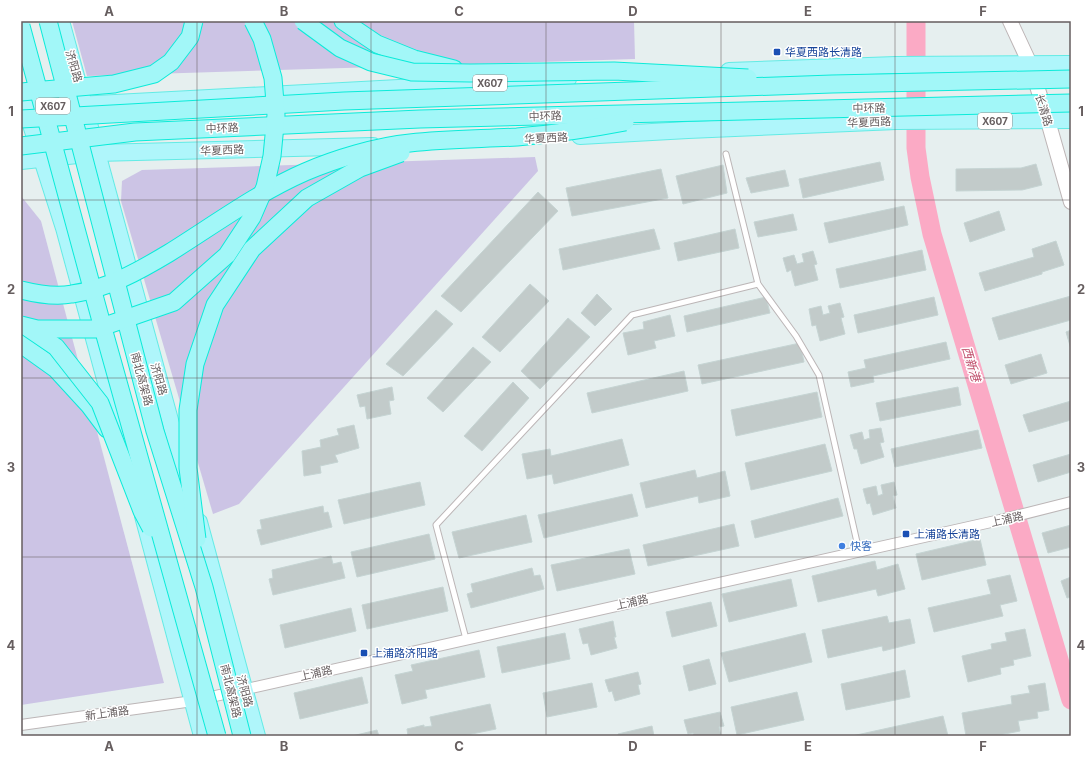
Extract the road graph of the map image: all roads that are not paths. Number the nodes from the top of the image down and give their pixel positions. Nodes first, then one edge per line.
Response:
1 (48, 21) edge
2 (55, 21) edge
3 (61, 21) edge
4 (194, 21) edge
5 (253, 21) edge
6 (303, 21) edge
7 (343, 21) edge
8 (1010, 21) edge
9 (21, 26) edge
10 (59, 62) junction
11 (1030, 64) junction
12 (1071, 64) edge
13 (470, 73) junction
14 (1071, 79) edge
15 (832, 84) junction
16 (1071, 103) edge
17 (22, 104) edge
18 (84, 104) junction
19 (673, 113) junction
20 (1071, 120) edge
21 (1048, 121) junction
22 (435, 141) junction
23 (21, 146) edge
24 (96, 153) junction
25 (726, 154) dead end
26 (42, 159) junction
27 (21, 161) edge
28 (1071, 202) edge
29 (758, 284) junction
30 (21, 290) edge
31 (21, 324) edge
32 (21, 344) edge
33 (112, 435) junction
34 (1071, 502) edge
35 (165, 552) junction
36 (859, 552) junction
37 (204, 587) junction
38 (466, 639) junction
39 (245, 688) junction
40 (193, 700) junction
41 (21, 725) edge
42 (202, 736) edge
43 (217, 736) edge
44 (242, 736) edge
45 (257, 736) edge

1 - 10 highway, 南北高架路, bridge
2 - 10 highway, bridge
3 - 18 main road, 济阳路
4 - 17 highway, bridge
5 - 31 highway, bridge
6 - 13 highway, bridge
7 - 13 highway, bridge
8 - 11 main road, 长清路
9 - 35 highway, bridge
10 - 37 highway, 南北高架路, bridge
11 - 12 main road, X607
11 - 18 main road, X607
11 - 21 main road, 长清路
13 - 15 highway, bridge
14 - 15 highway, 中环路, bridge
15 - 17 highway, 中环路, bridge
16 - 19 highway, 中环路, bridge
17 - 18 main road, X607
17 - 26 main road
18 - 24 main road, 济阳路
19 - 22 highway, bridge
19 - 23 highway, 中环路, bridge
20 - 21 main road, 华夏西路 / X607
21 - 24 main road, 华夏西路 / X607
21 - 28 main road, 长清路
22 - 30 highway, bridge
22 - 37 highway, bridge
24 - 26 main road, 华夏西路 / X607
24 - 39 main road, 济阳路
25 - 29 lane
26 - 27 main road, 华夏西路 / X607
26 - 40 main road
29 - 36 lane
29 - 38 lane
31 - 33 highway, bridge
32 - 33 highway
33 - 35 highway, bridge
34 - 36 street, 上浦路
35 - 43 highway, bridge
36 - 38 street, 上浦路
37 - 44 highway, 南北高架路, bridge
38 - 39 street, 上浦路
39 - 40 street, 上浦路
39 - 45 main road, 济阳路
40 - 41 street, 新上浦路
40 - 42 main road

